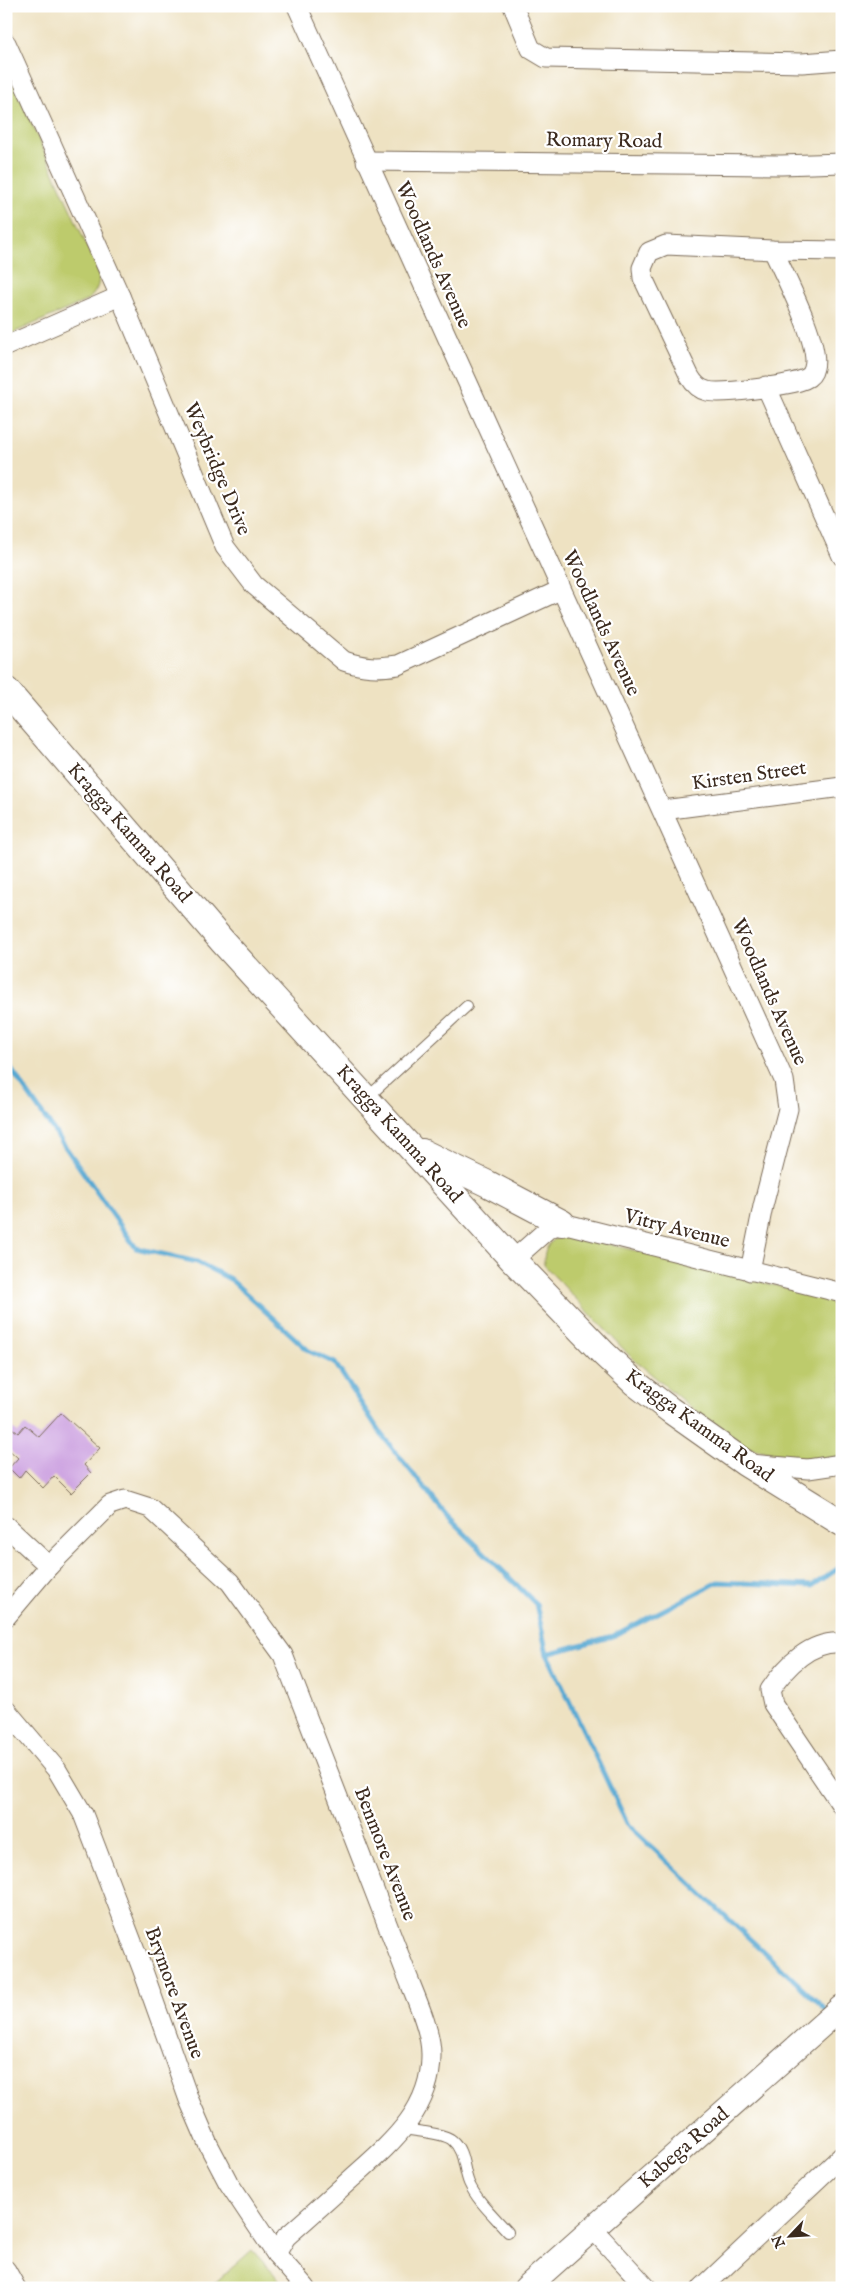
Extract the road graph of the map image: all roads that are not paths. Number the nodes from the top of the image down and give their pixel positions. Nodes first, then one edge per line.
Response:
1 (296, 6) edge
2 (513, 6) edge
3 (6, 43) edge
4 (842, 60) edge
5 (366, 161) junction
6 (842, 163) edge
7 (773, 250) junction
8 (842, 250) edge
9 (120, 296) junction
10 (6, 346) edge
11 (766, 386) junction
12 (842, 556) edge
13 (560, 590) junction
14 (6, 690) edge
15 (842, 786) edge
16 (662, 810) junction
17 (467, 1006) dead end
18 (367, 1098) junction
19 (410, 1146) junction
20 (562, 1223) junction
21 (513, 1260) junction
22 (750, 1271) junction
23 (842, 1293) edge
24 (745, 1463) junction
25 (842, 1464) edge
26 (842, 1523) edge
27 (6, 1526) edge
28 (49, 1566) junction
29 (6, 1617) edge
30 (842, 1643) edge
31 (6, 1710) edge
32 (842, 1806) edge
33 (842, 2008) edge
34 (403, 2129) junction
35 (842, 2156) edge
36 (592, 2228) junction
37 (508, 2232) dead end
38 (276, 2254) junction
39 (6, 2270) edge
40 (16, 2288) edge
41 (306, 2288) edge
42 (526, 2288) edge
43 (647, 2288) edge
44 (702, 2288) edge

1 - 5 street, Woodlands Avenue
2 - 4 street
3 - 9 street, Weybridge Drive
5 - 6 street, Romary Road
5 - 13 street, Woodlands Avenue
7 - 8 street
7 - 11 street
7 - 11 street
9 - 10 street
9 - 13 street, Weybridge Drive
11 - 12 street
13 - 16 street, Woodlands Avenue
14 - 18 main road, Kragga Kamma Road
15 - 16 street, Kirsten Street
16 - 22 street, Woodlands Avenue
17 - 18 lane
18 - 19 main road, Kragga Kamma Road
19 - 20 main road
19 - 21 main road, Kragga Kamma Road
20 - 21 street
20 - 22 street, Vitry Avenue
21 - 24 main road, Kragga Kamma Road
22 - 23 street, Vitry Avenue
24 - 25 street
24 - 26 main road, Kragga Kamma Road
27 - 28 street
28 - 29 street
28 - 34 street, Benmore Avenue
30 - 32 street
31 - 38 street, Brymore Avenue
33 - 36 street, Kabega Road
34 - 37 lane
34 - 38 street, Benmore Avenue
35 - 44 street
36 - 42 street, Kabega Road
36 - 43 street
38 - 41 street, Brymore Avenue
39 - 40 street

